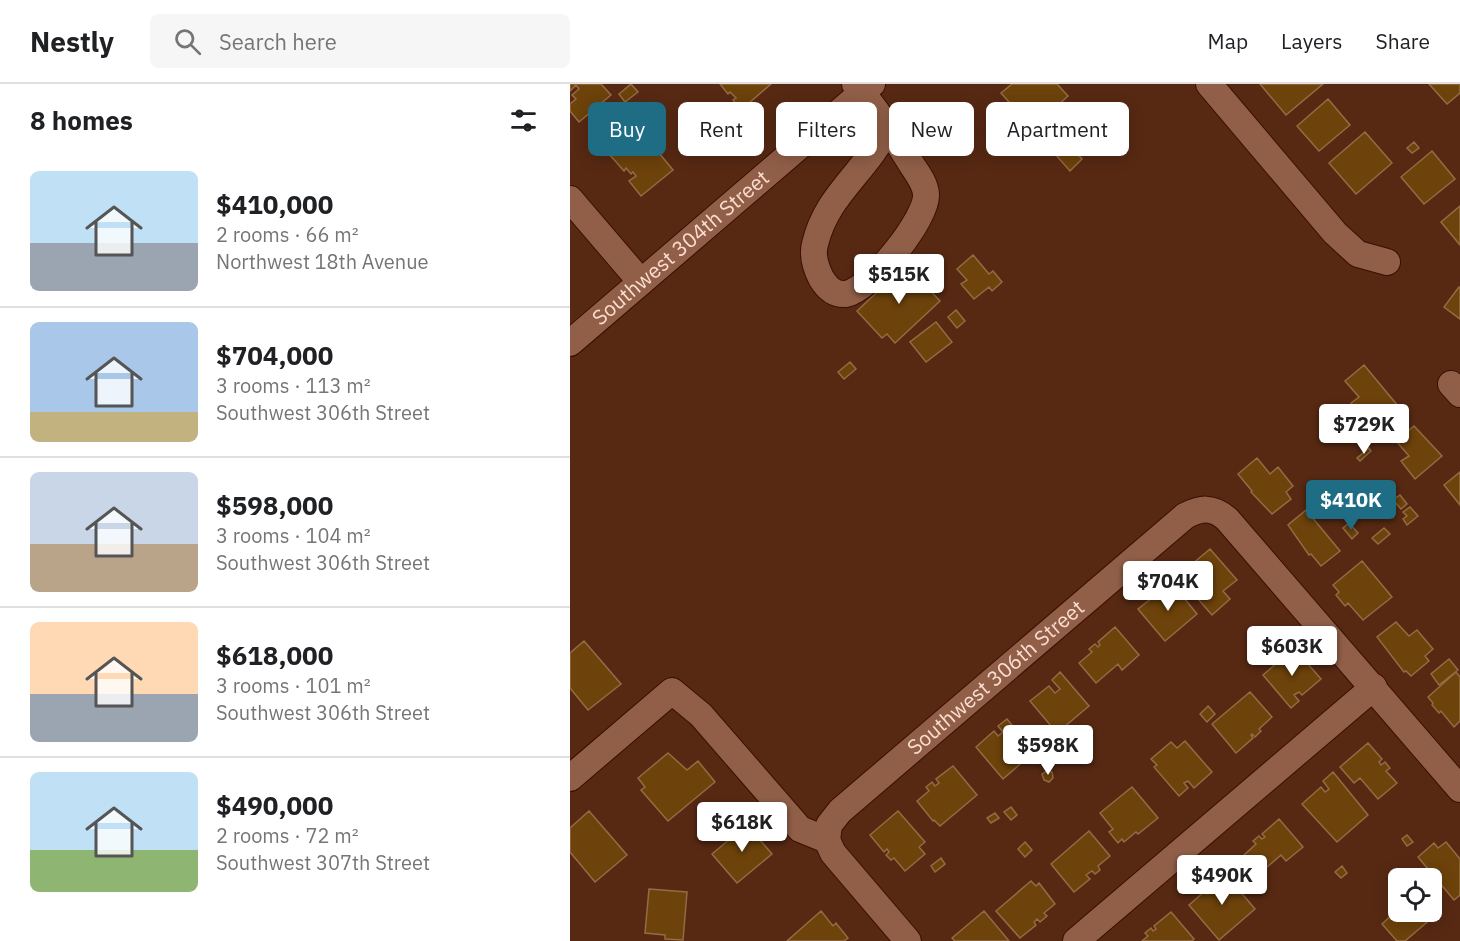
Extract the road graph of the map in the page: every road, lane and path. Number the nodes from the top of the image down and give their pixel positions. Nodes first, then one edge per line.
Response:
1 (1209, 84) edge
2 (863, 87) edge
3 (888, 126) junction
4 (570, 199) edge
5 (1388, 262) dead end
6 (641, 282) junction
7 (570, 343) edge
8 (1374, 687) junction
9 (570, 778) edge
10 (1460, 789) edge
11 (826, 840) junction
12 (908, 941) edge
13 (1076, 941) edge

1 - 5 street
2 - 3 street
2 - 6 street, Southwest 304th Street
3 - 3 street
4 - 6 street
6 - 7 street, Southwest 304th Street
8 - 10 street
8 - 11 street, Southwest 306th Street
8 - 13 street
9 - 11 street
11 - 12 street

